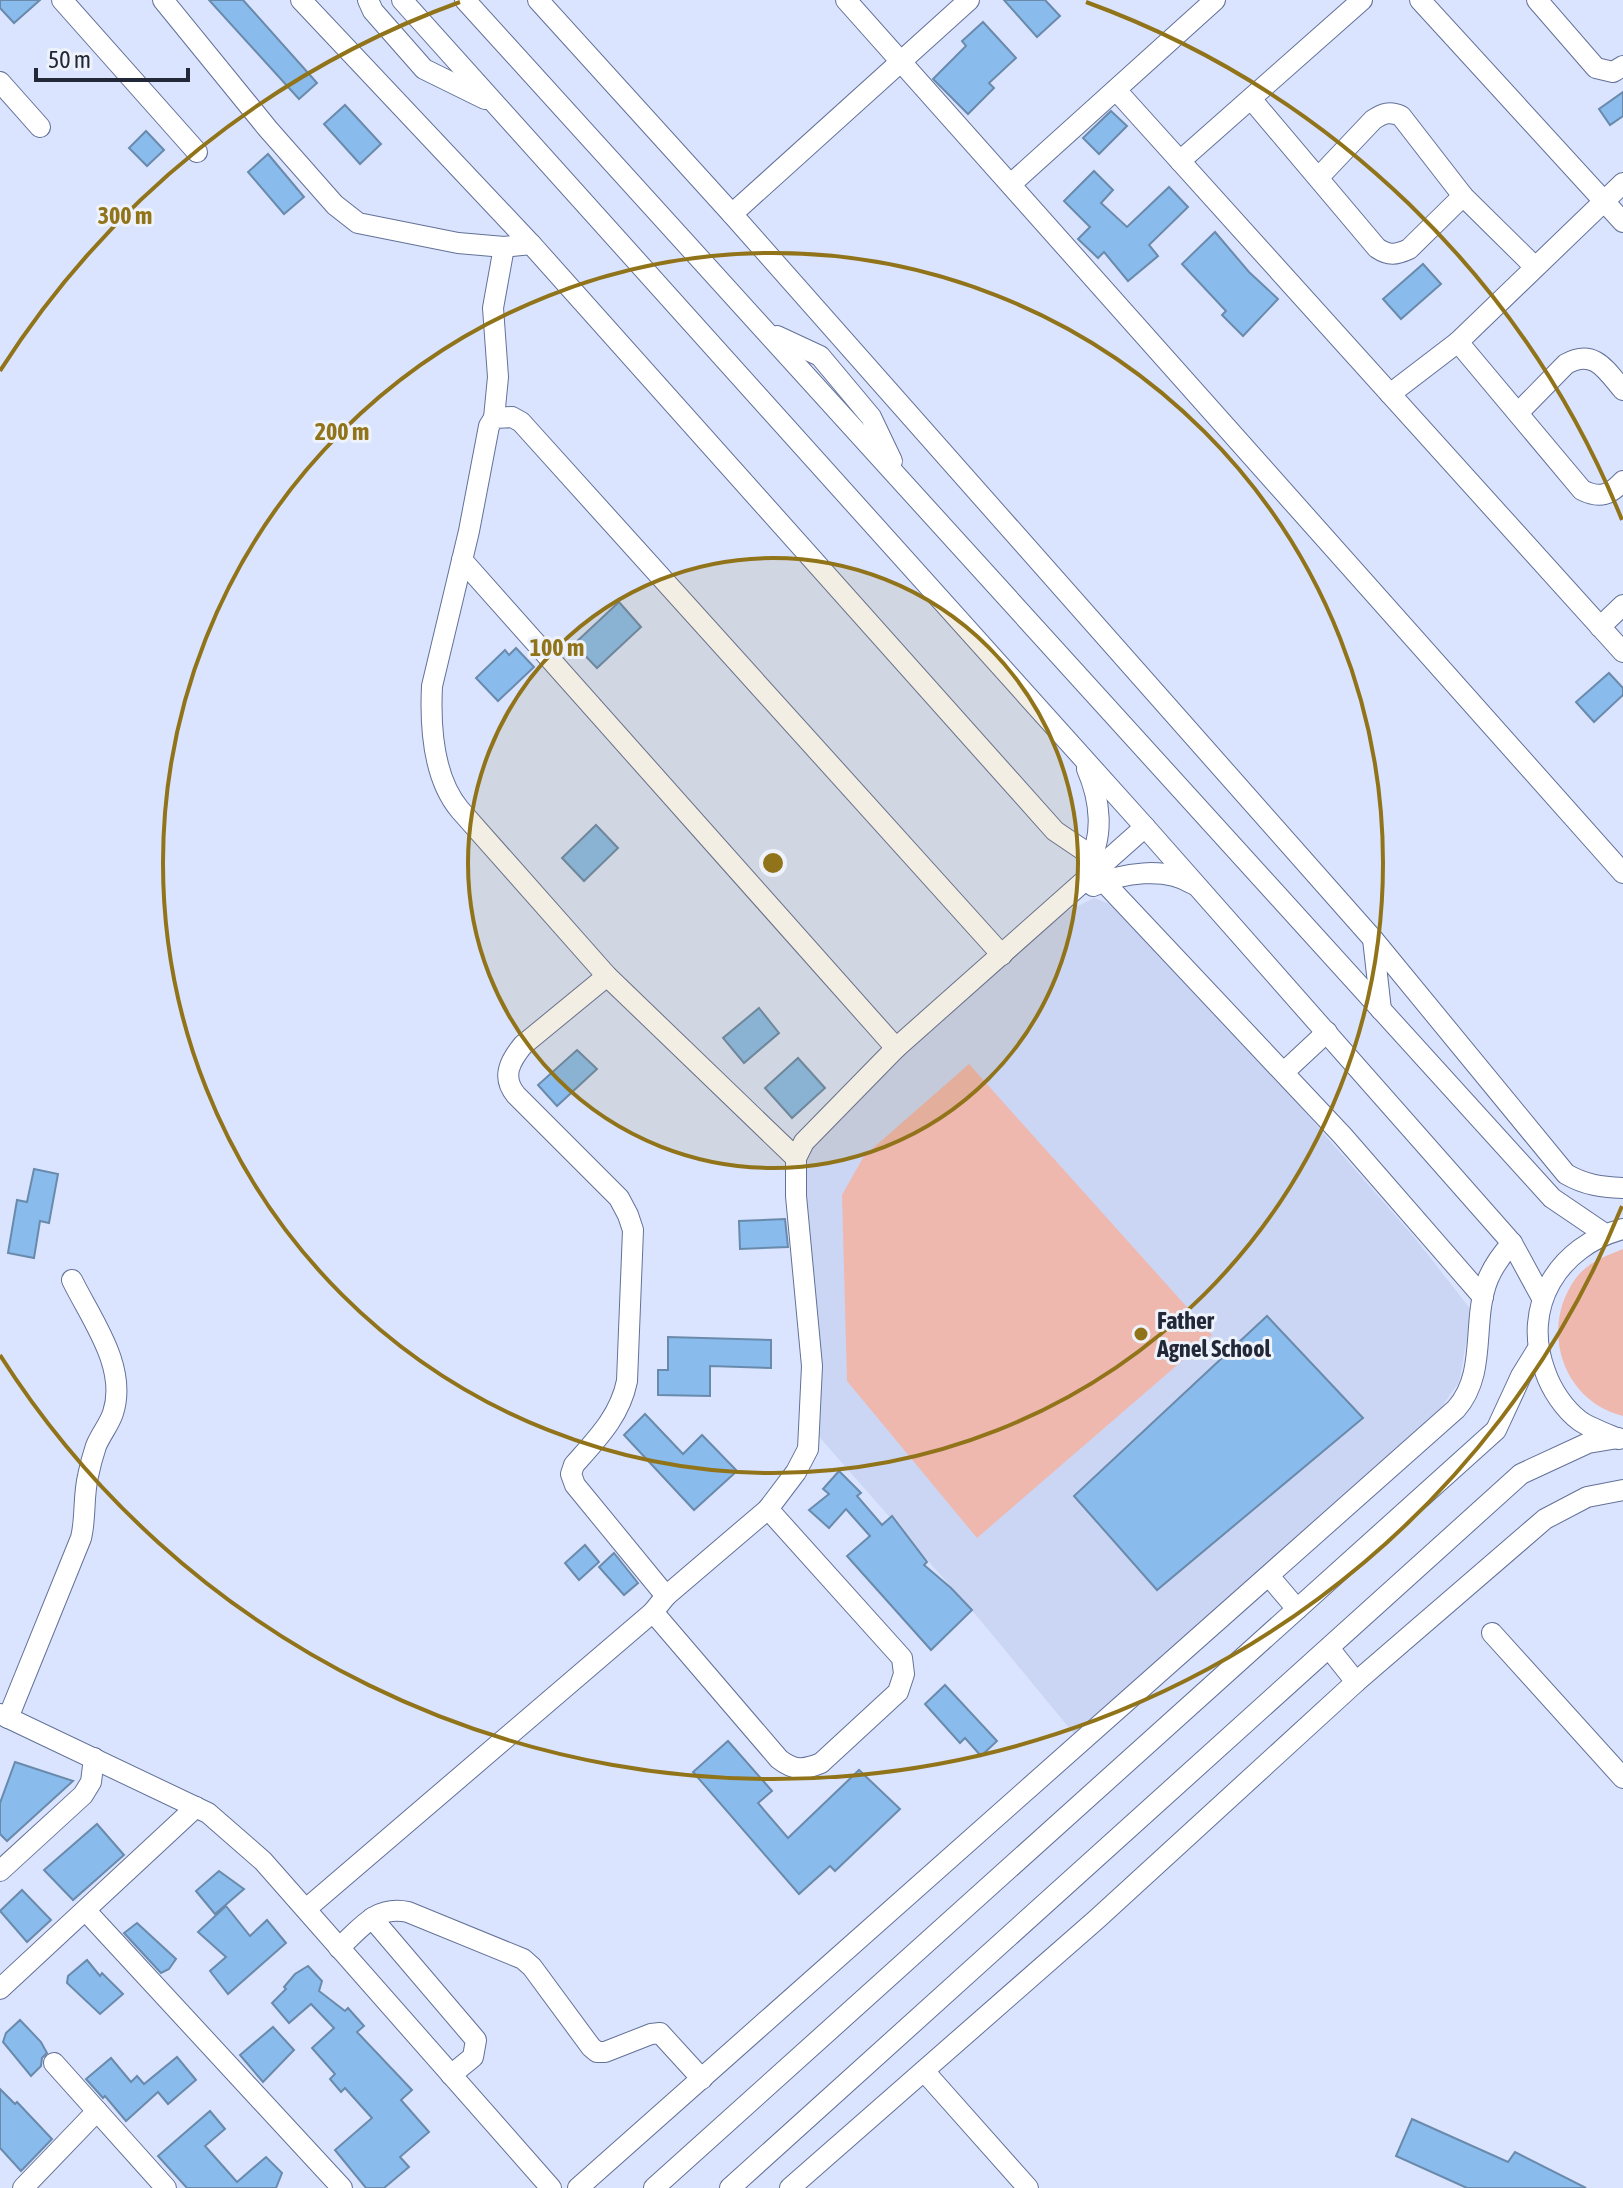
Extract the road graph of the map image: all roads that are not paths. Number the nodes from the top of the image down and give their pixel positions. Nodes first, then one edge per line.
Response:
1 (62, 0) edge
2 (163, 0) edge
3 (301, 0) edge
4 (368, 0) edge
5 (402, 0) edge
6 (465, 0) edge
7 (538, 0) edge
8 (846, 0) edge
9 (969, 0) edge
10 (1215, 0) edge
11 (1362, 0) edge
12 (1420, 0) edge
13 (1537, 0) edge
14 (901, 61) junction
15 (1623, 66) edge
16 (0, 82) edge
17 (1116, 90) junction
18 (1252, 100) junction
19 (496, 104) junction
20 (40, 127) dead end
21 (197, 152) dead end
22 (1180, 161) junction
23 (1319, 177) junction
24 (1623, 183) edge
25 (1011, 184) junction
26 (1463, 196) junction
27 (1603, 200) junction
28 (732, 214) junction
29 (1623, 222) edge
30 (531, 244) junction
31 (504, 247) junction
32 (1534, 266) junction
33 (1458, 342) junction
34 (1623, 390) edge
35 (1390, 394) junction
36 (1518, 413) junction
37 (494, 418) junction
38 (1623, 481) edge
39 (462, 560) junction
40 (1623, 605) edge
41 (1600, 627) junction
42 (1623, 652) edge
43 (1080, 755) junction
44 (1145, 827) junction
45 (1092, 856) junction
46 (1623, 873) edge
47 (1103, 881) junction
48 (1068, 896) junction
49 (1208, 897) junction
50 (1373, 939) junction
51 (1002, 955) junction
52 (607, 976) junction
53 (1381, 1010) junction
54 (1327, 1032) junction
55 (896, 1048) junction
56 (1284, 1072) junction
57 (796, 1158) junction
58 (1623, 1188) edge
59 (1614, 1232) edge
60 (1512, 1243) junction
61 (72, 1280) dead end
62 (1483, 1297) junction
63 (1542, 1298) junction
64 (1537, 1350) junction
65 (1620, 1439) edge
66 (1623, 1490) edge
67 (768, 1509) junction
68 (1269, 1576) junction
69 (660, 1604) junction
70 (1297, 1609) junction
71 (1492, 1633) dead end
72 (1329, 1648) junction
73 (1356, 1682) junction
74 (4, 1716) edge
75 (94, 1758) junction
76 (1623, 1778) edge
77 (196, 1807) junction
78 (0, 1871) edge
79 (306, 1909) junction
80 (86, 1911) junction
81 (372, 1918) junction
82 (339, 1948) junction
83 (0, 1989) edge
84 (54, 2063) dead end
85 (924, 2071) junction
86 (451, 2075) junction
87 (702, 2079) junction
88 (97, 2111) junction
89 (23, 2188) edge
90 (166, 2188) edge
91 (342, 2188) edge
92 (551, 2188) edge
93 (578, 2188) edge
94 (654, 2188) edge
95 (730, 2188) edge
96 (790, 2188) edge
97 (1028, 2188) edge

1 - 21 street
2 - 31 street
3 - 30 street
4 - 19 street
5 - 19 street
6 - 53 street
7 - 28 street
8 - 14 street
9 - 14 street
10 - 17 street
11 - 18 street
12 - 27 street
13 - 15 street
14 - 25 street
14 - 28 street
16 - 20 street
17 - 22 street
17 - 25 street
18 - 22 street
18 - 23 street
19 - 43 street
22 - 35 street
23 - 26 street
23 - 26 street
24 - 27 street
25 - 46 street
26 - 32 street
27 - 29 street
27 - 32 street
28 - 50 street
30 - 31 street
30 - 45 street
31 - 37 street
32 - 33 street
33 - 35 street
33 - 36 street
34 - 36 street
35 - 41 street
36 - 38 street
37 - 39 street
37 - 51 street
39 - 52 street
39 - 55 street
40 - 41 street
41 - 42 street
43 - 44 street
43 - 45 street
44 - 48 street
44 - 49 street
45 - 48 street
47 - 48 street
47 - 49 street
47 - 56 street
48 - 51 street
49 - 54 street
50 - 53 street
50 - 58 street
51 - 55 street
52 - 57 street
52 - 69 street
53 - 59 street
54 - 56 street
54 - 60 street
55 - 57 street
56 - 62 street
57 - 67 street
59 - 63 street
60 - 62 street
60 - 63 street
61 - 74 street
62 - 68 street
63 - 64 street
64 - 65 street
64 - 70 street
65 - 72 street
66 - 73 street
67 - 69 street
67 - 69 street
68 - 70 street
68 - 87 street
69 - 79 street
70 - 94 street
71 - 76 street
72 - 73 street
72 - 95 street
73 - 85 street
74 - 75 street
75 - 77 street
75 - 78 street
77 - 79 street
77 - 80 street
79 - 82 street
80 - 83 street
80 - 91 street
81 - 82 street
81 - 86 street
81 - 87 street
82 - 86 street
84 - 88 street
85 - 96 street
85 - 97 street
86 - 92 street
87 - 93 street
88 - 89 street
88 - 90 street

